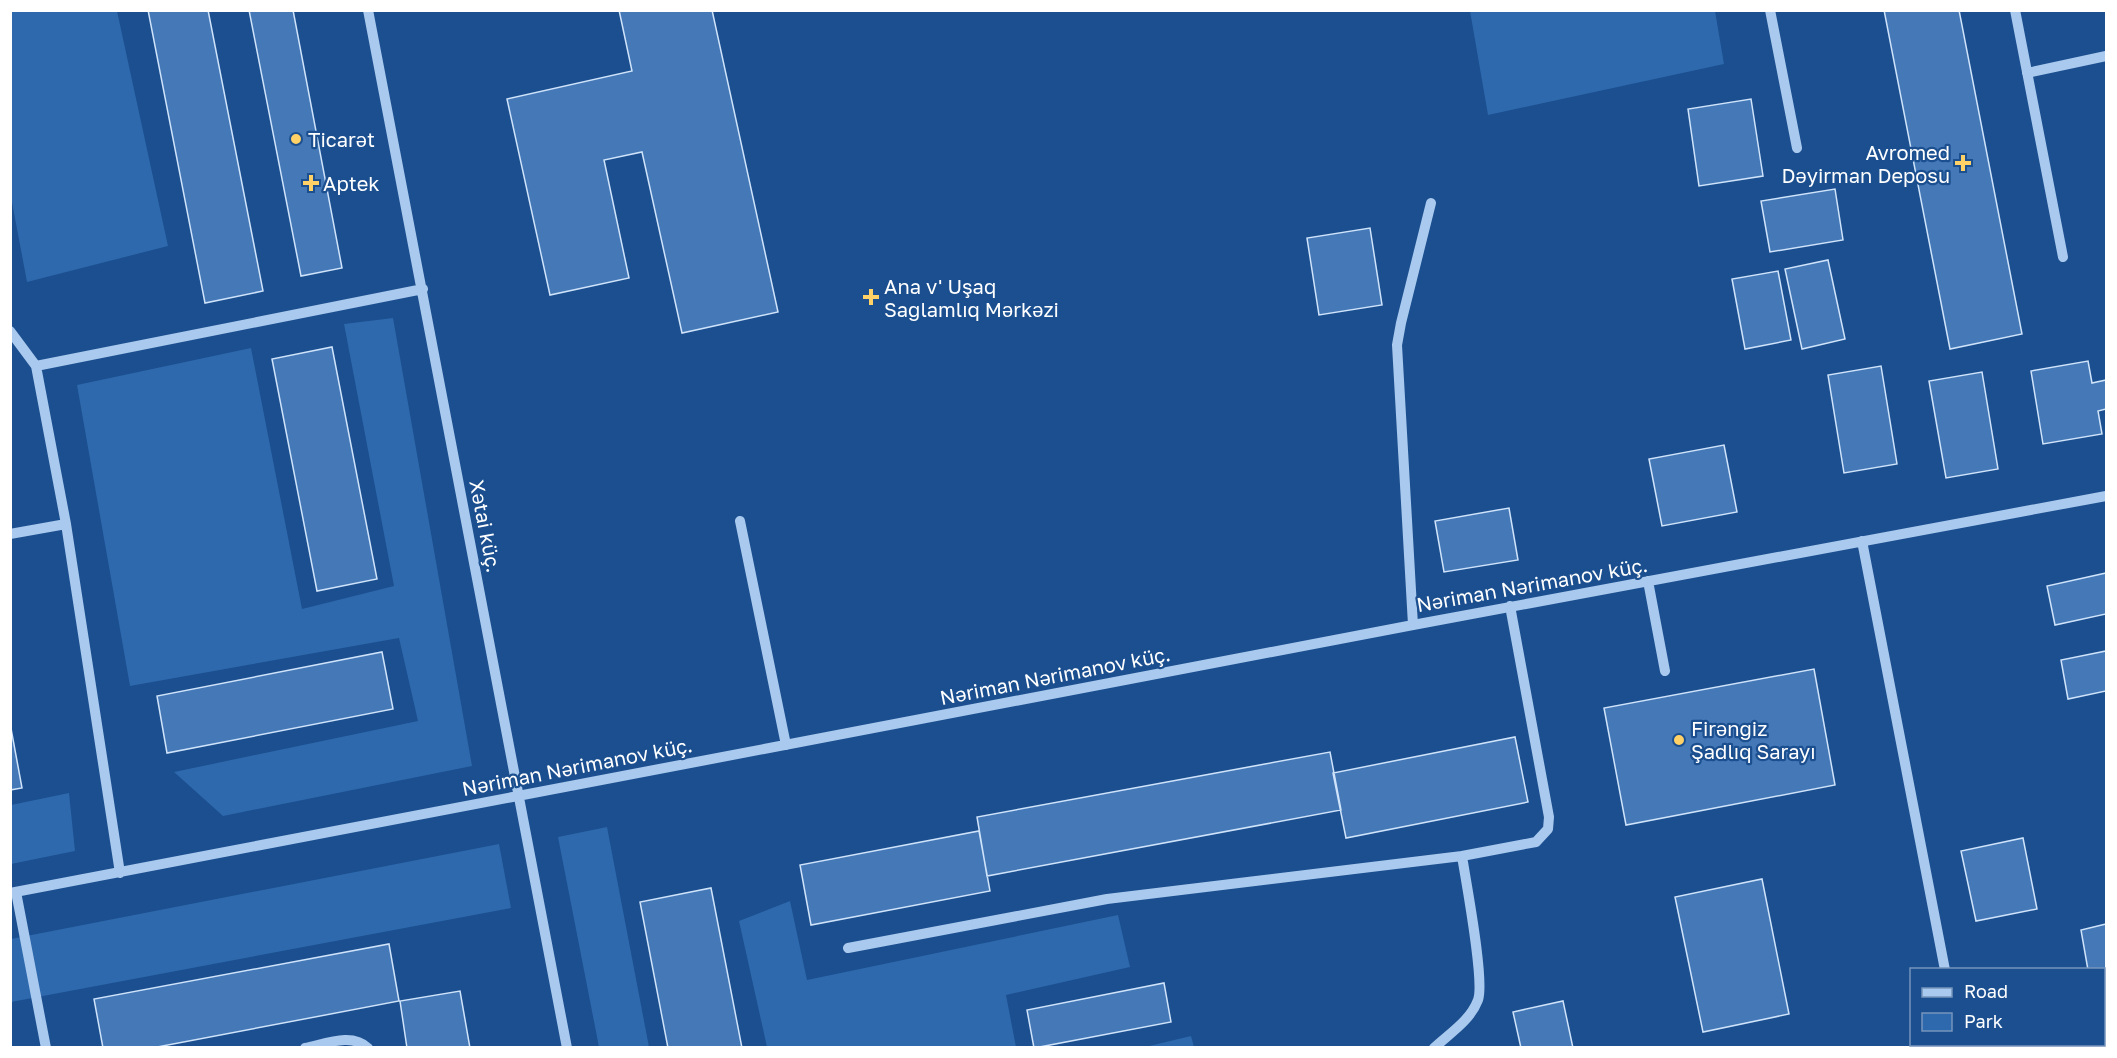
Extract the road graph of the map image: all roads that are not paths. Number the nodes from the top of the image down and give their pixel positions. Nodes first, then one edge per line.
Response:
1 (369, 10) edge
2 (1770, 10) edge
3 (2015, 10) edge
4 (2106, 56) edge
5 (2027, 73) junction
6 (1797, 148) dead end
7 (1431, 203) dead end
8 (2063, 257) dead end
9 (423, 290) junction
10 (10, 331) edge
11 (36, 366) junction
12 (2106, 496) edge
13 (740, 521) dead end
14 (66, 524) junction
15 (10, 534) edge
16 (1862, 541) junction
17 (1648, 581) junction
18 (1510, 606) junction
19 (1413, 625) junction
20 (1665, 671) dead end
21 (786, 745) junction
22 (518, 796) junction
23 (1462, 856) junction
24 (120, 873) junction
25 (14, 893) edge
26 (848, 948) dead end
27 (1945, 968) edge
28 (46, 1047) edge
29 (305, 1047) edge
30 (368, 1047) edge
31 (567, 1047) edge
32 (1434, 1047) edge

1 - 9 street, Xətai küç.
2 - 6 street
3 - 5 street
4 - 5 street
5 - 8 street
7 - 19 street
9 - 11 street
9 - 22 street, Xətai küç.
10 - 11 street
11 - 14 street
12 - 16 street, Nəriman Nərimanov küç.
13 - 21 street
14 - 15 street
14 - 24 street
16 - 17 street, Nəriman Nərimanov küç.
16 - 27 street
17 - 18 street, Nəriman Nərimanov küç.
17 - 20 street
18 - 19 street, Nəriman Nərimanov küç.
18 - 23 street
19 - 21 street, Nəriman Nərimanov küç.
21 - 22 street, Nəriman Nərimanov küç.
22 - 24 street, Nəriman Nərimanov küç.
22 - 31 street, Xətai küç.
23 - 26 street
23 - 32 street
24 - 25 street, Nəriman Nərimanov küç.
25 - 28 street
29 - 30 street

